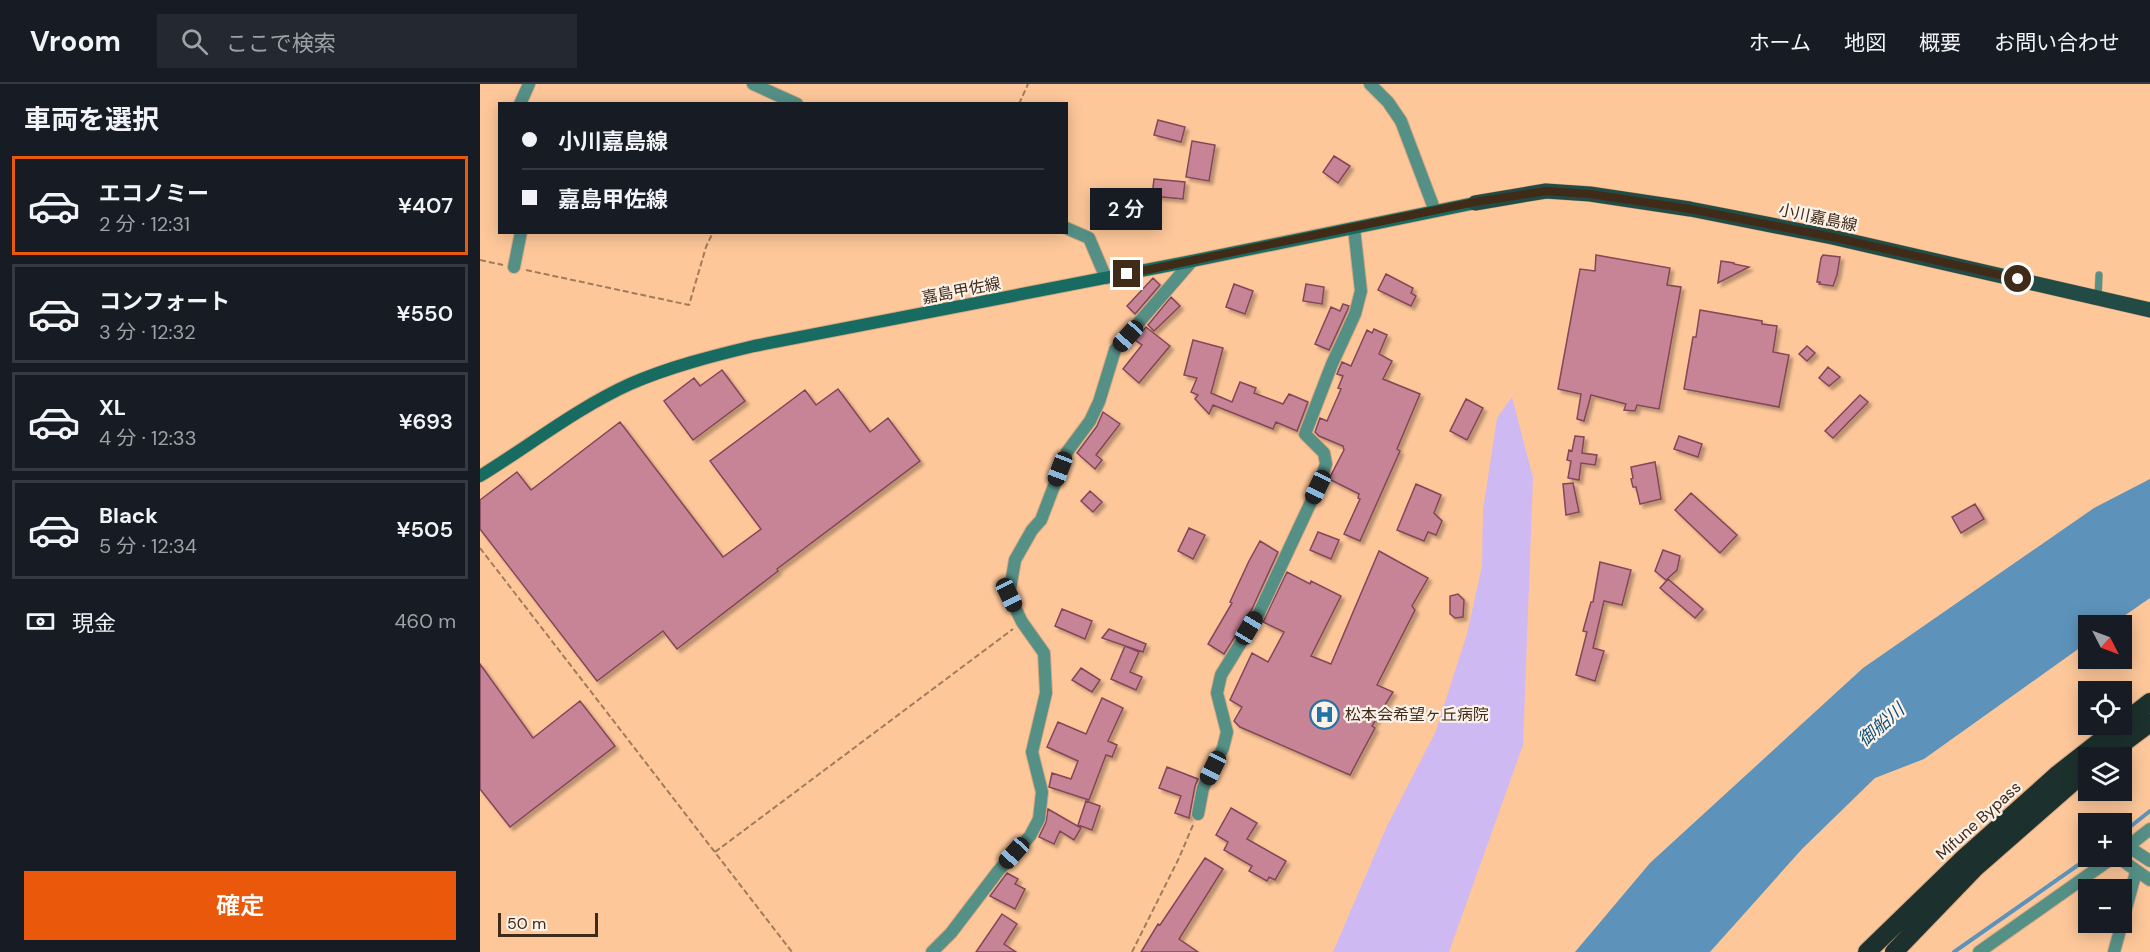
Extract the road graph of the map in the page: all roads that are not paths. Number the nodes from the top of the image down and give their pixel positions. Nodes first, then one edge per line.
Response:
1 (529, 84) edge
2 (753, 84) edge
3 (1370, 84) edge
4 (521, 102) edge
5 (792, 102) edge
6 (1475, 202) joint
7 (1435, 211) junction
8 (1354, 228) junction
9 (1068, 229) edge
10 (521, 234) edge
11 (1192, 261) junction
12 (514, 267) road end
13 (2099, 275) dead end
14 (1106, 278) junction
15 (2098, 298) junction
16 (2150, 310) edge
17 (480, 476) edge
18 (2150, 702) edge
19 (2150, 723) edge
20 (2118, 747) edge
21 (2078, 778) edge
22 (1198, 814) road end
23 (2150, 829) edge
24 (2132, 843) edge
25 (2132, 853) edge
26 (2150, 861) edge
27 (2100, 867) edge
28 (2130, 867) edge
29 (2136, 872) junction
30 (2150, 880) edge
31 (932, 952) edge
32 (1867, 952) edge
33 (1894, 952) edge
34 (1979, 952) edge
35 (2114, 952) edge

1 - 4 street
2 - 5 street
3 - 7 street
6 - 7 main road, 嘉島甲佐線
6 - 15 main road, 小川嘉島線
7 - 8 main road, 嘉島甲佐線
8 - 11 main road, 嘉島甲佐線
8 - 22 street
9 - 14 street
10 - 12 street
11 - 14 main road, 嘉島甲佐線
11 - 31 street
13 - 15 lane
14 - 17 main road, 嘉島甲佐線
15 - 16 main road, 小川嘉島線
18 - 32 highway, Mifune Bypass
19 - 20 highway
21 - 33 highway, Mifune Bypass
23 - 24 street
25 - 26 street
27 - 34 street
28 - 29 street
29 - 30 street
29 - 35 street

